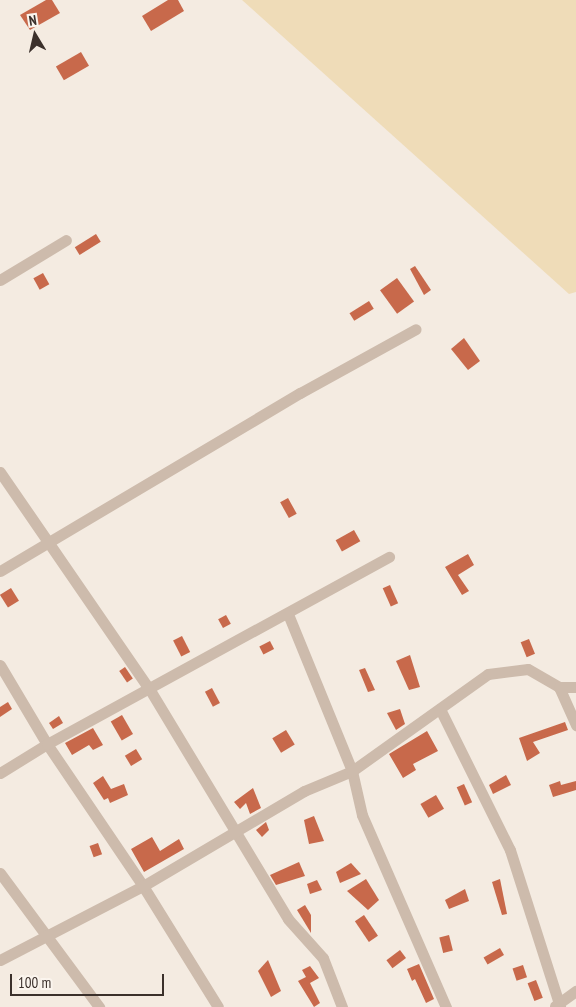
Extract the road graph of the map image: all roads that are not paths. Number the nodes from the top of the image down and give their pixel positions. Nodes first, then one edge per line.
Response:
1 (66, 240) dead end
2 (0, 280) edge
3 (416, 329) dead end
4 (0, 472) edge
5 (48, 542) junction
6 (390, 557) dead end
7 (0, 571) edge
8 (288, 614) junction
9 (0, 665) edge
10 (576, 686) edge
11 (559, 687) junction
12 (150, 690) junction
13 (440, 709) junction
14 (576, 725) edge
15 (47, 744) junction
16 (352, 771) junction
17 (0, 773) edge
18 (235, 830) junction
19 (0, 873) edge
20 (143, 886) junction
21 (46, 936) junction
22 (0, 960) edge
23 (576, 991) edge
24 (558, 1006) edge
25 (99, 1007) edge
26 (218, 1007) edge
27 (342, 1007) edge
28 (446, 1007) edge

1 - 2 street
3 - 5 street
4 - 5 street
5 - 7 street
5 - 12 street
6 - 8 street
8 - 12 street
8 - 16 street
9 - 15 street
10 - 11 street
11 - 13 street
11 - 14 street
12 - 15 street
12 - 18 street
13 - 16 street
13 - 24 street
15 - 17 street
15 - 20 street
16 - 18 street
16 - 28 street
18 - 20 street
18 - 27 street
19 - 21 street
20 - 21 street
20 - 26 street
21 - 22 street
21 - 25 street
23 - 24 street

